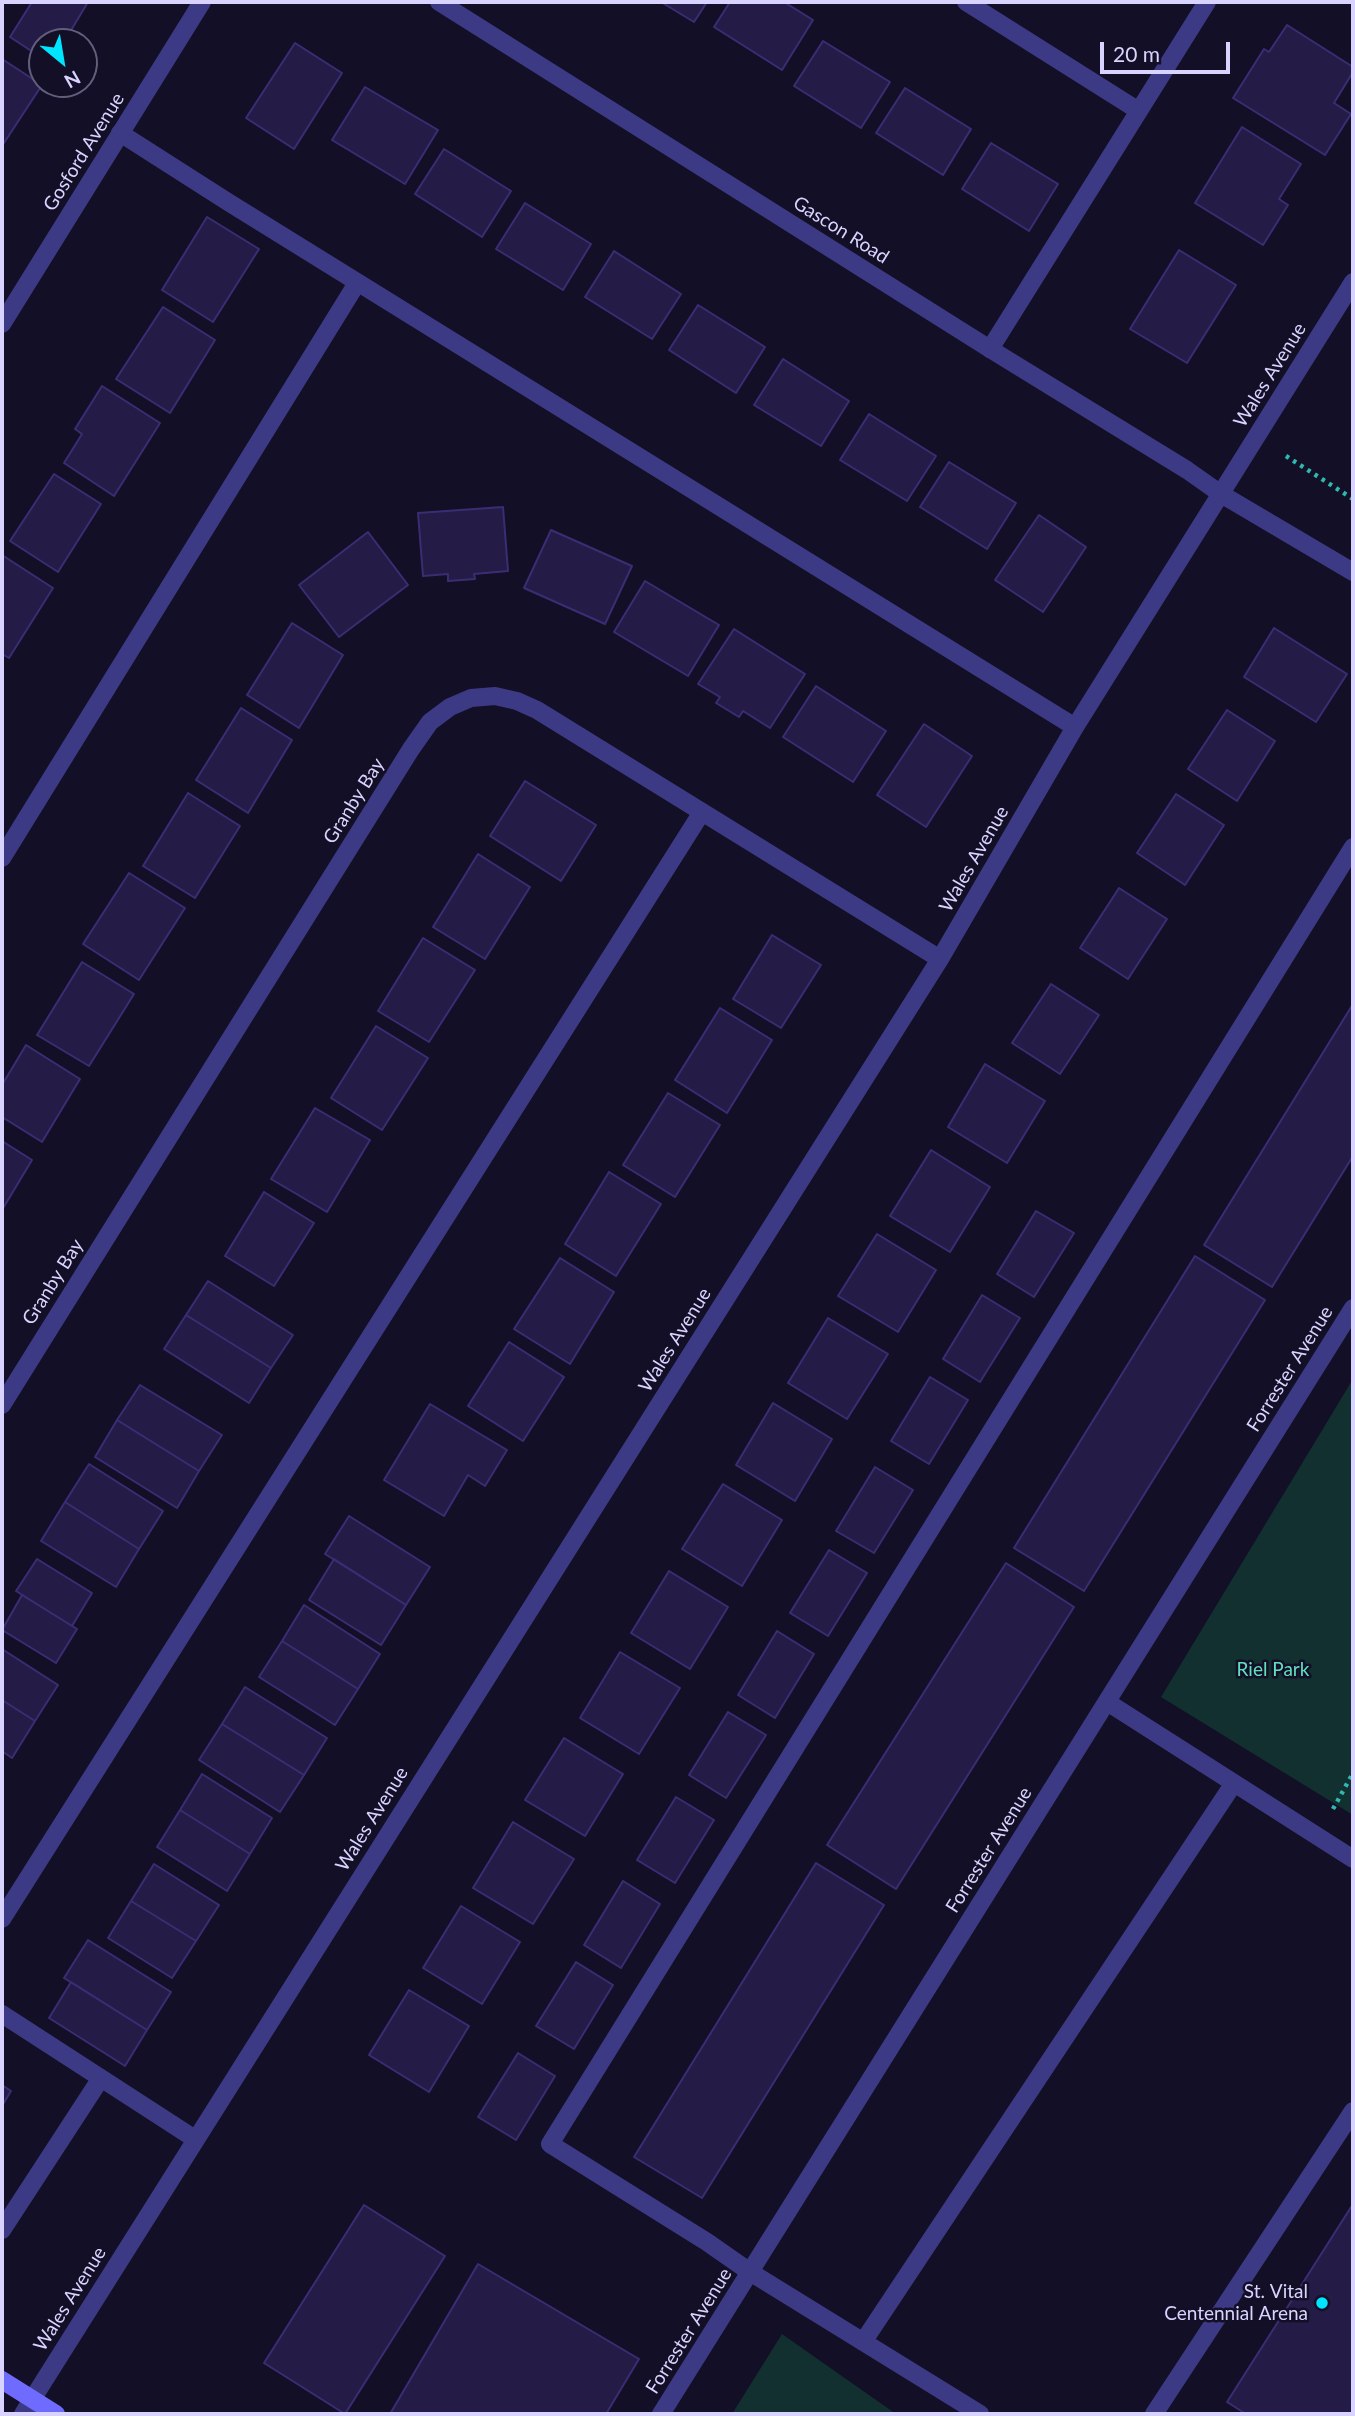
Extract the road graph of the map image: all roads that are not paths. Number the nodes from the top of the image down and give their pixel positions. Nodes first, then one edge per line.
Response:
1 (202, 2) edge
2 (439, 2) edge
3 (966, 2) edge
4 (1207, 2) edge
5 (1139, 111) junction
6 (120, 133) junction
7 (1353, 282) edge
8 (357, 283) junction
9 (2, 324) edge
10 (990, 349) junction
11 (1221, 494) junction
12 (1353, 572) edge
13 (1075, 727) junction
14 (702, 812) junction
15 (1353, 847) edge
16 (2, 858) edge
17 (940, 959) junction
18 (1353, 1308) edge
19 (2, 1405) edge
20 (1107, 1702) junction
21 (1234, 1783) junction
22 (1353, 1859) edge
23 (2, 1919) edge
24 (2, 2014) edge
25 (101, 2078) junction
26 (1353, 2111) edge
27 (195, 2138) junction
28 (2, 2230) edge
29 (750, 2272) junction
30 (863, 2342) junction
31 (2, 2380) edge
32 (27, 2407) edge
33 (56, 2414) edge
34 (661, 2414) edge
35 (980, 2414) edge
36 (1154, 2414) edge

1 - 6 street, Gosford Avenue
2 - 10 street, Gascon Road
3 - 5 street
4 - 5 street
5 - 10 street
6 - 8 street
6 - 9 street, Gosford Avenue
7 - 11 street, Wales Avenue
8 - 13 street
8 - 16 street
10 - 11 street, Gascon Road
11 - 12 street
11 - 13 street, Wales Avenue
13 - 17 street, Wales Avenue
14 - 17 street, Granby Bay
14 - 19 street, Granby Bay
14 - 23 street
15 - 29 street
17 - 27 street, Wales Avenue
18 - 20 street, Forrester Avenue
20 - 21 street
20 - 29 street, Forrester Avenue
21 - 22 street
21 - 30 street
24 - 25 street
25 - 27 street
25 - 28 street
26 - 36 street
27 - 32 street, Wales Avenue
29 - 30 street
29 - 34 street, Forrester Avenue
30 - 35 street
31 - 32 main road
32 - 33 main road

